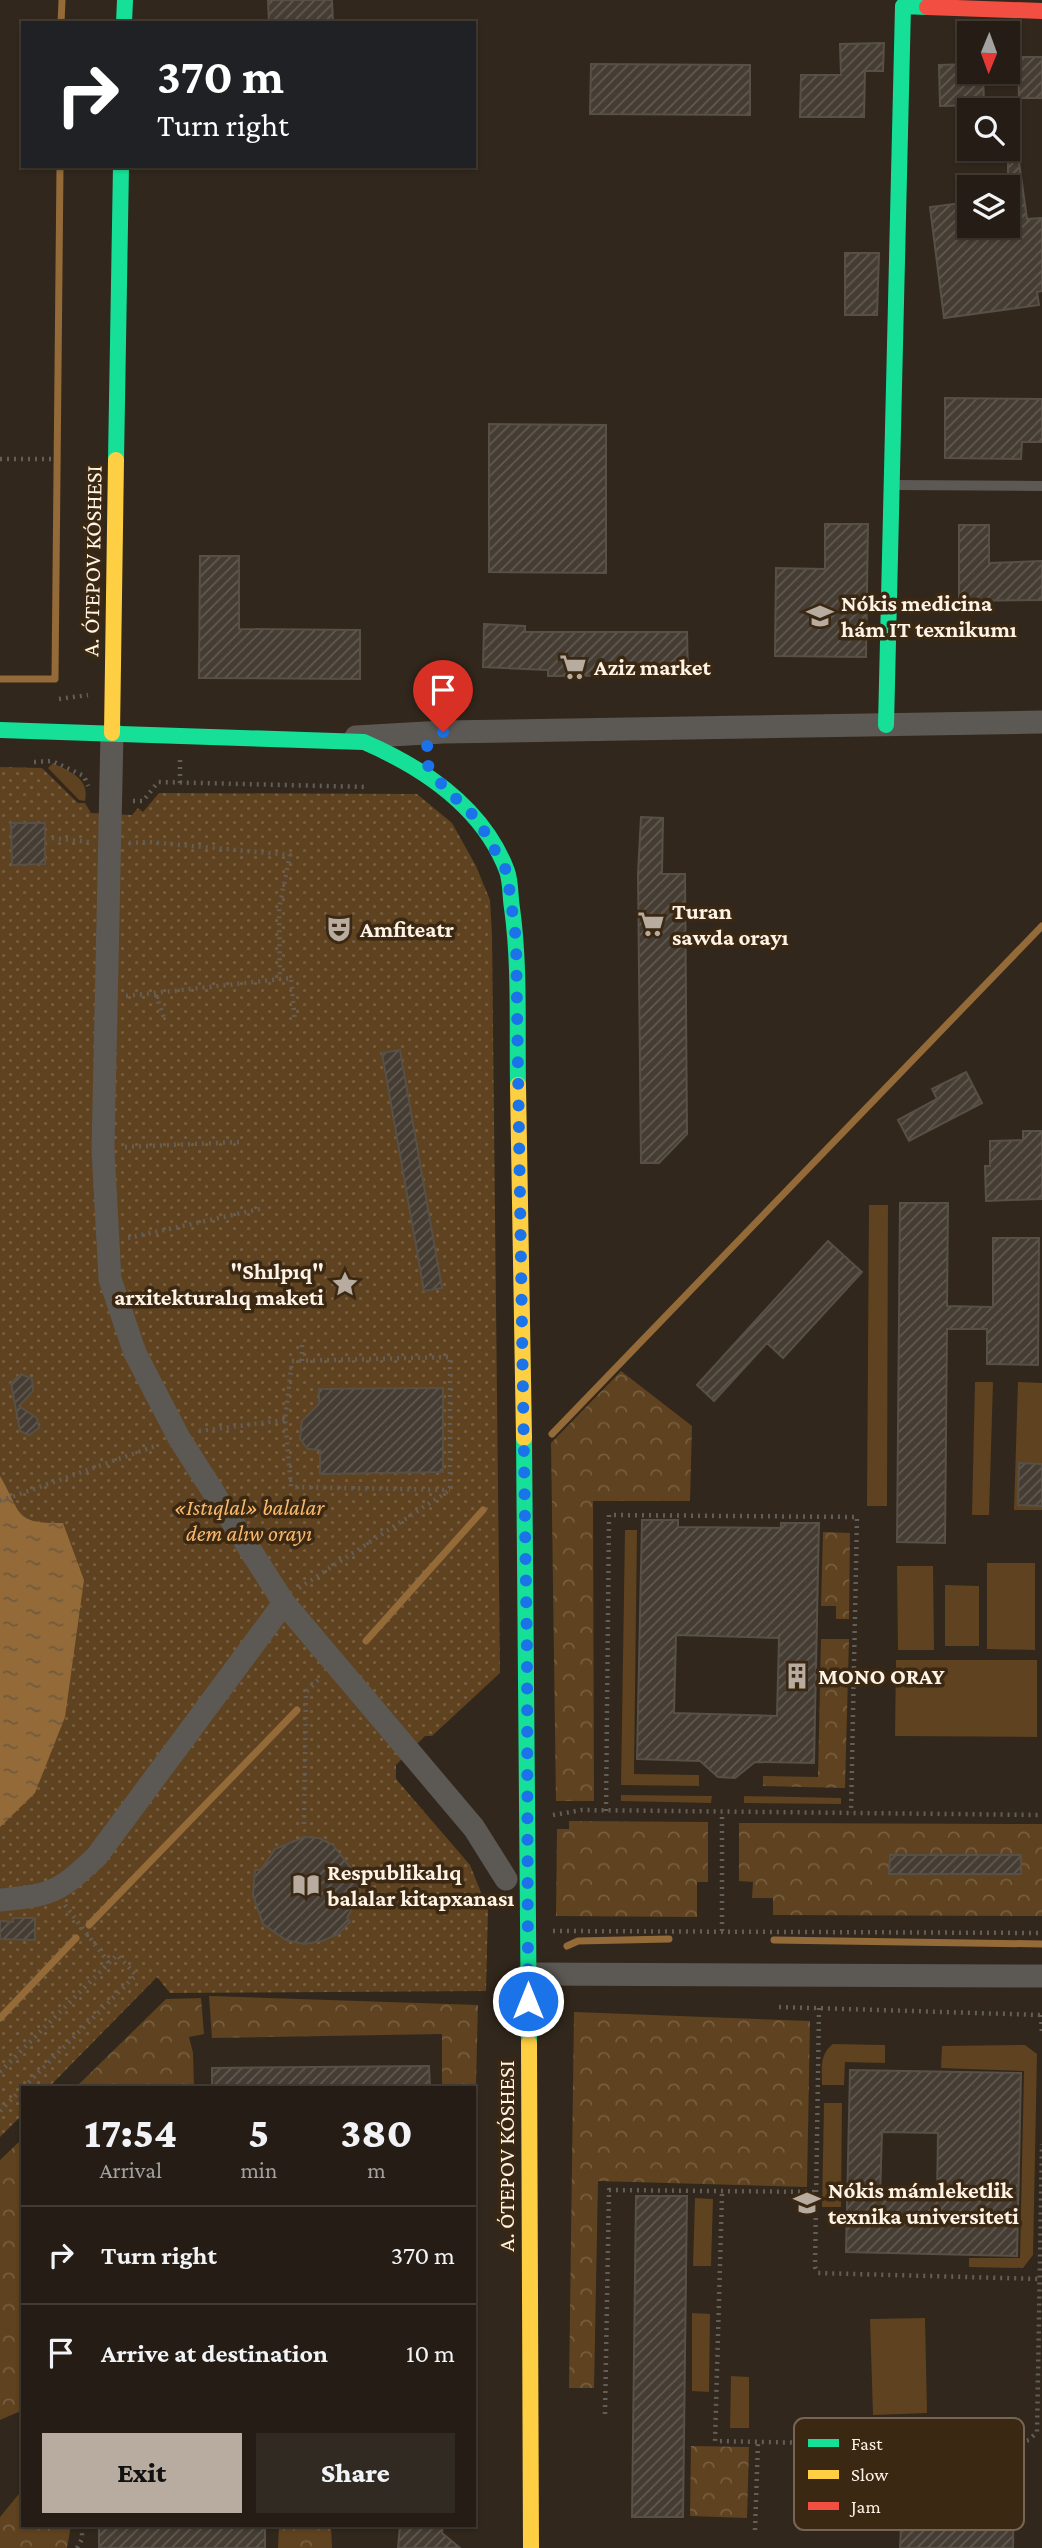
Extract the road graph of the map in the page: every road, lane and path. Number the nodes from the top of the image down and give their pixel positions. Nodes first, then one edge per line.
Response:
1 (125, 0) edge
2 (1042, 10) edge
3 (124, 21) edge
4 (121, 168) edge
5 (0, 459) edge
6 (51, 459) dead end
7 (891, 485) junction
8 (1042, 486) edge
9 (1042, 722) edge
10 (886, 725) junction
11 (0, 730) edge
12 (443, 732) junction
13 (112, 733) junction
14 (335, 740) junction
15 (180, 755) dead end
16 (34, 762) dead end
17 (180, 783) junction
18 (443, 786) junction
19 (368, 787) dead end
20 (89, 788) dead end
21 (143, 801) dead end
22 (52, 838) dead end
23 (110, 844) junction
24 (280, 980) junction
25 (156, 995) junction
26 (104, 997) junction
27 (165, 1021) dead end
28 (295, 1022) dead end
29 (239, 1142) dead end
30 (103, 1148) junction
31 (264, 1208) dead end
32 (108, 1242) junction
33 (302, 1344) dead end
34 (302, 1361) junction
35 (285, 1420) junction
36 (178, 1438) junction
37 (450, 1489) junction
38 (0, 1500) edge
39 (284, 1604) junction
40 (336, 1662) junction
41 (606, 1811) junction
42 (722, 1812) junction
43 (851, 1813) junction
44 (552, 1815) dead end
45 (1042, 1815) edge
46 (304, 1824) dead end
47 (506, 1879) dead end
48 (55, 1891) junction
49 (0, 1900) edge
50 (549, 1931) dead end
51 (722, 1931) junction
52 (1042, 1933) edge
53 (109, 1964) junction
54 (528, 1974) junction
55 (1042, 1976) edge
56 (779, 2007) dead end
57 (819, 2008) junction
58 (1042, 2015) edge
59 (1042, 2036) edge
60 (0, 2072) edge
61 (25, 2086) edge
62 (21, 2090) edge
63 (0, 2111) edge
64 (1042, 2144) edge
65 (816, 2192) junction
66 (722, 2194) dead end
67 (1041, 2279) edge
68 (605, 2414) dead end
69 (1024, 2441) edge
70 (758, 2442) junction
71 (794, 2443) edge
72 (82, 2527) edge
73 (755, 2530) dead end
74 (77, 2548) edge
75 (531, 2548) edge

1 - 3 main road
2 - 7 main road
4 - 13 main road, A. ÓTEPOV KÓSHESI
5 - 6 path
7 - 8 lane
7 - 10 main road
9 - 10 street
10 - 12 street
11 - 13 main road
12 - 14 street
12 - 18 street
13 - 14 main road
13 - 23 street
14 - 18 main road, A. ÓTEPOV KÓSHESI
15 - 17 path
16 - 20 path
17 - 19 path
17 - 21 path
18 - 54 main road, A. ÓTEPOV KÓSHESI
22 - 23 path
23 - 24 path
23 - 26 street
24 - 25 path
24 - 28 path
25 - 26 path
25 - 27 path
26 - 30 street
29 - 30 path
30 - 32 street
31 - 32 path
32 - 36 street
33 - 34 path
34 - 35 path
34 - 37 path
35 - 36 path
35 - 37 path
36 - 38 path
36 - 39 street
37 - 39 path
39 - 40 street
39 - 48 street
40 - 46 path
40 - 47 street
41 - 42 path
41 - 43 path
41 - 44 path
42 - 43 path
42 - 51 path
43 - 45 path
48 - 49 street
48 - 53 path
50 - 51 path
51 - 52 path
53 - 60 path
53 - 61 path
54 - 55 street
54 - 75 main road, A. ÓTEPOV KÓSHESI
56 - 57 path
57 - 58 path
57 - 65 path
58 - 59 path
62 - 63 path
64 - 67 path
65 - 67 path
65 - 68 path
66 - 70 path
67 - 69 path
70 - 71 path
70 - 73 path
72 - 74 path

